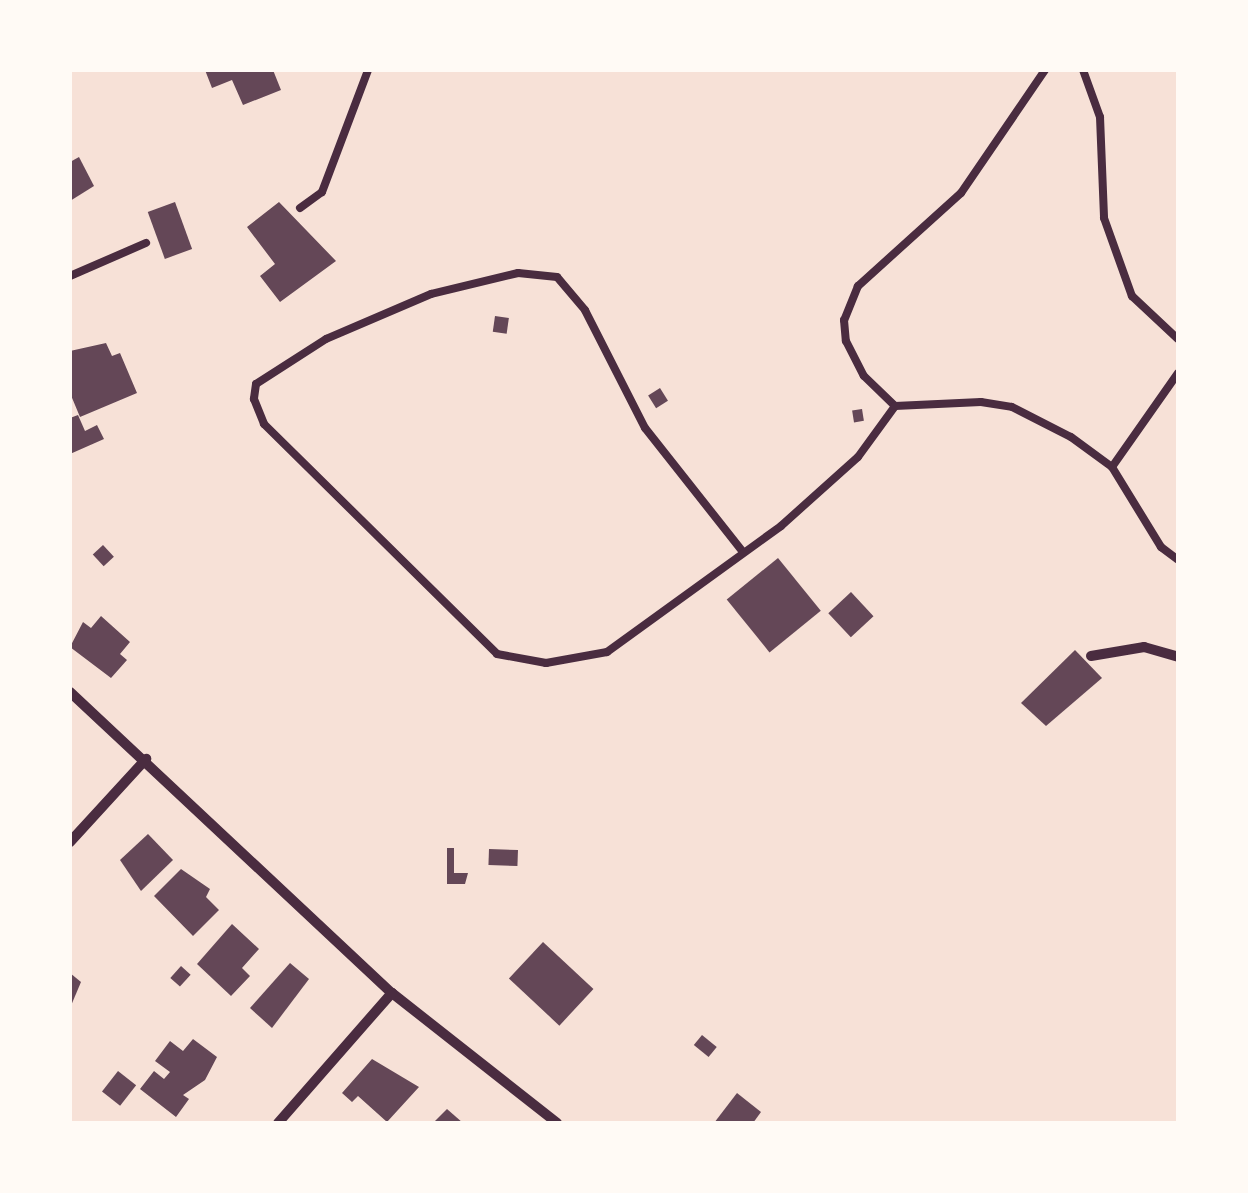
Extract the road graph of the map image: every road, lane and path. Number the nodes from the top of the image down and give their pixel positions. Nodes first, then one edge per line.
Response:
1 (368, 70) edge
2 (1045, 70) edge
3 (1083, 70) edge
4 (300, 208) dead end
5 (146, 243) dead end
6 (70, 276) edge
7 (1178, 339) edge
8 (1178, 373) edge
9 (895, 406) junction
10 (1112, 468) junction
11 (743, 552) junction
12 (1178, 560) edge
13 (1091, 656) dead end
14 (1178, 657) edge
15 (70, 692) edge
16 (146, 759) junction
17 (70, 842) edge
18 (392, 993) junction
19 (278, 1123) edge
20 (556, 1123) edge

1 - 4 lane
2 - 9 lane
3 - 7 lane
5 - 6 lane
8 - 10 lane
9 - 10 lane
9 - 11 lane
10 - 12 lane
11 - 11 lane
13 - 14 street
15 - 16 street
16 - 17 street
16 - 18 street
18 - 19 street
18 - 20 street

